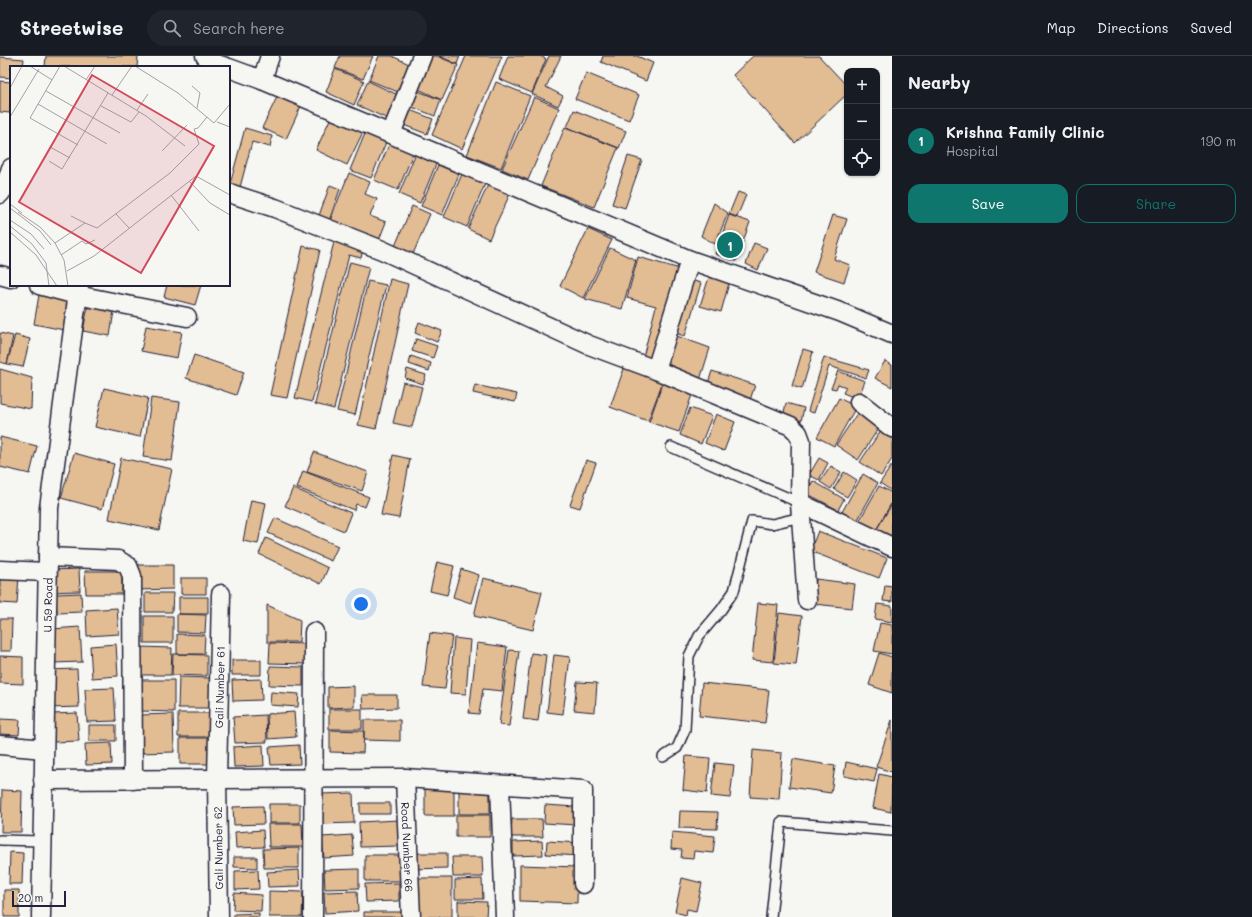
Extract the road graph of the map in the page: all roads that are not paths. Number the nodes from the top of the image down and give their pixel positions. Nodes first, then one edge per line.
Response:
1 (205, 56) edge
2 (270, 56) edge
3 (422, 56) edge
4 (223, 66) edge
5 (230, 68) edge
6 (262, 80) junction
7 (391, 134) junction
8 (10, 171) edge
9 (230, 193) edge
10 (0, 194) edge
11 (690, 260) junction
12 (0, 275) edge
13 (10, 278) edge
14 (47, 286) edge
15 (78, 290) edge
16 (187, 317) dead end
17 (892, 334) edge
18 (656, 370) junction
19 (859, 402) dead end
20 (892, 428) edge
21 (671, 447) dead end
22 (800, 510) junction
23 (892, 548) edge
24 (48, 565) junction
25 (0, 570) edge
26 (221, 594) dead end
27 (807, 600) dead end
28 (314, 632) dead end
29 (0, 746) edge
30 (44, 748) junction
31 (663, 757) dead end
32 (314, 778) junction
33 (405, 778) junction
34 (217, 779) junction
35 (43, 780) junction
36 (133, 780) junction
37 (500, 785) junction
38 (892, 831) edge
39 (0, 840) edge
40 (42, 841) junction
41 (583, 884) dead end
42 (41, 917) edge
43 (219, 917) edge
44 (313, 917) edge
45 (411, 917) edge
46 (504, 917) edge
47 (771, 917) edge

1 - 4 street
2 - 6 street
3 - 7 street
5 - 6 street
6 - 7 street
7 - 11 street
8 - 10 street
9 - 18 street
11 - 17 street
11 - 18 street
12 - 13 street
14 - 15 street
15 - 16 street
15 - 24 street, U 59 Road
18 - 22 street
19 - 20 street
21 - 22 lane
22 - 23 street
22 - 27 street
22 - 31 lane
24 - 25 street
24 - 30 street, U 59 Road
24 - 36 street
26 - 34 street, Gali Number 61
28 - 32 street
29 - 30 street
30 - 35 street, U 59 Road
32 - 33 street
32 - 34 street
32 - 44 street
33 - 37 street
33 - 45 street, Road Number 66
34 - 36 street
34 - 43 street, Gali Number 62
35 - 36 street
35 - 40 street, U 59 Road
37 - 41 street
37 - 46 street
38 - 47 lane
39 - 40 lane
40 - 42 street, U 59 Road

